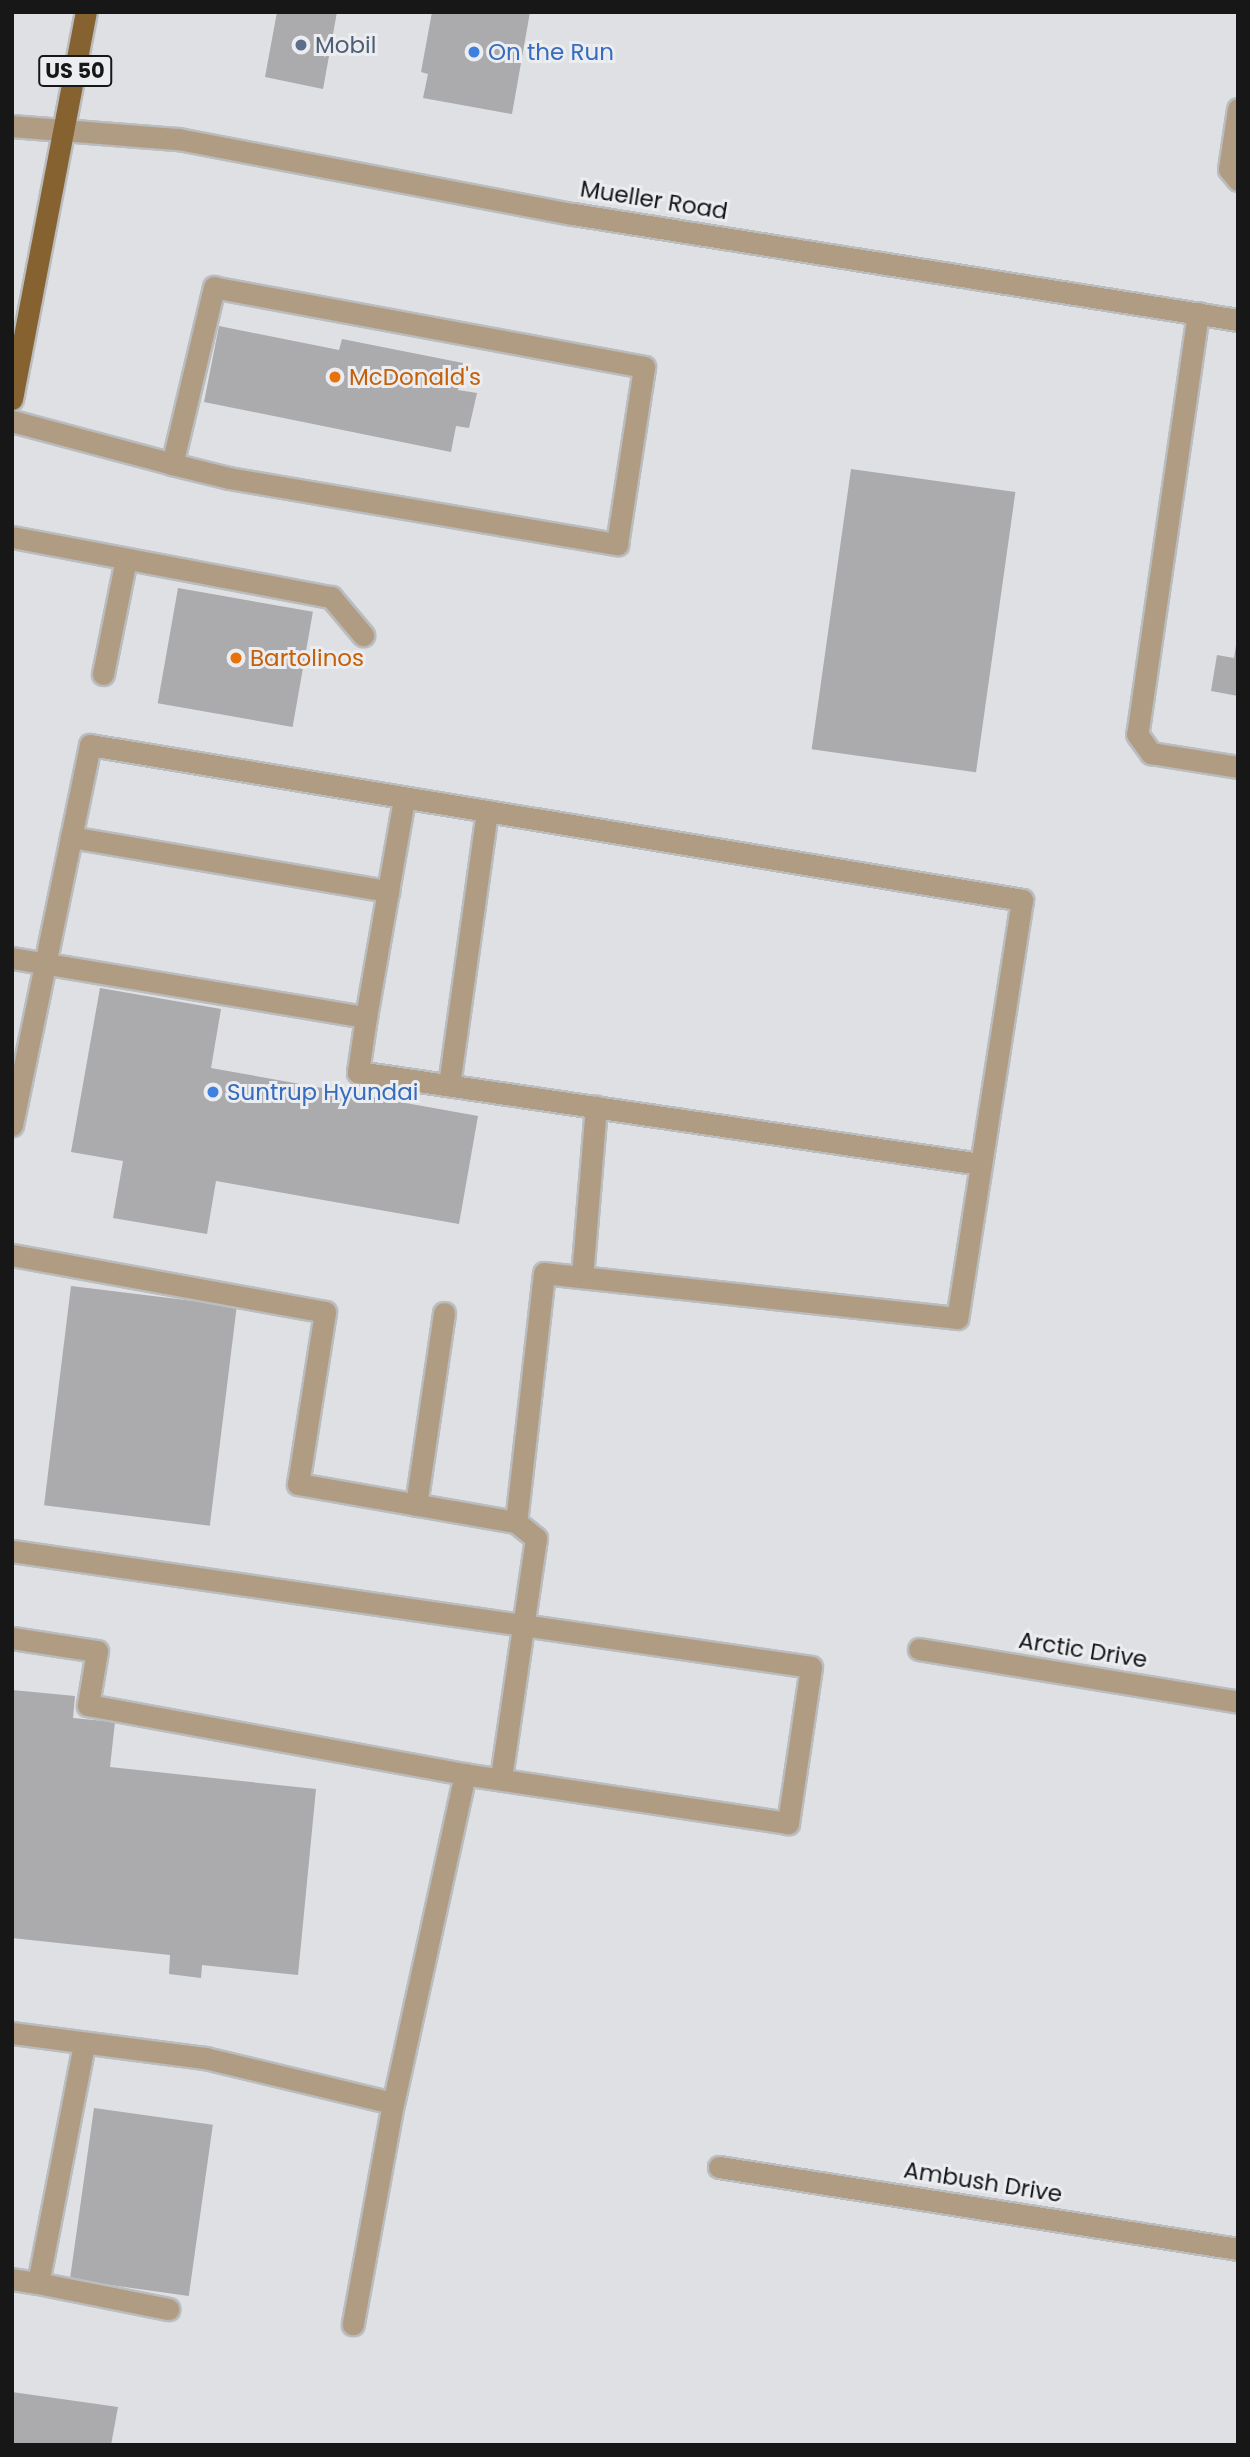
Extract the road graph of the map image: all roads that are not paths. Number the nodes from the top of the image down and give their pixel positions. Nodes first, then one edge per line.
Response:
1 (86, 12) edge
2 (1238, 108) edge
3 (12, 126) edge
4 (64, 129) junction
5 (1238, 180) edge
6 (1198, 313) junction
7 (1238, 320) edge
8 (12, 399) edge
9 (12, 421) edge
10 (172, 464) junction
11 (12, 537) edge
12 (127, 559) junction
13 (363, 635) dead end
14 (103, 674) dead end
15 (1238, 767) edge
16 (404, 800) junction
17 (487, 812) junction
18 (71, 837) junction
19 (388, 891) junction
20 (12, 958) edge
21 (45, 964) junction
22 (366, 1017) junction
23 (449, 1085) junction
24 (596, 1107) junction
25 (12, 1125) edge
26 (980, 1164) junction
27 (12, 1255) edge
28 (582, 1277) junction
29 (444, 1313) dead end
30 (416, 1504) junction
31 (516, 1522) junction
32 (12, 1551) edge
33 (525, 1623) junction
34 (12, 1638) edge
35 (919, 1649) dead end
36 (1238, 1702) edge
37 (465, 1774) junction
38 (501, 1779) junction
39 (12, 2034) edge
40 (83, 2045) junction
41 (393, 2103) junction
42 (719, 2167) dead end
43 (1238, 2249) edge
44 (12, 2278) edge
45 (38, 2283) junction
46 (168, 2309) dead end
47 (353, 2324) dead end

1 - 4 main road, US 50
2 - 5 street
3 - 4 street, Mueller Road
4 - 6 street, Mueller Road
4 - 8 main road, US 50
6 - 7 street, Mueller Road
6 - 15 street
9 - 10 street
10 - 10 street
11 - 12 street
12 - 13 street
12 - 14 street
16 - 17 street
16 - 18 street
16 - 19 street
17 - 23 street
17 - 26 street
18 - 19 street
18 - 21 street
19 - 22 street
20 - 21 street
21 - 22 street
21 - 25 street
22 - 23 street
23 - 24 street
24 - 26 street
24 - 28 street
26 - 28 street
27 - 30 street
28 - 31 street
29 - 30 street
30 - 31 street
31 - 33 street
32 - 33 street
33 - 38 street
33 - 38 street
34 - 37 street
35 - 36 street, Arctic Drive
37 - 38 street
37 - 41 street
39 - 40 street
40 - 41 street
40 - 45 street
41 - 47 street
42 - 43 street, Ambush Drive
44 - 45 street
45 - 46 street

